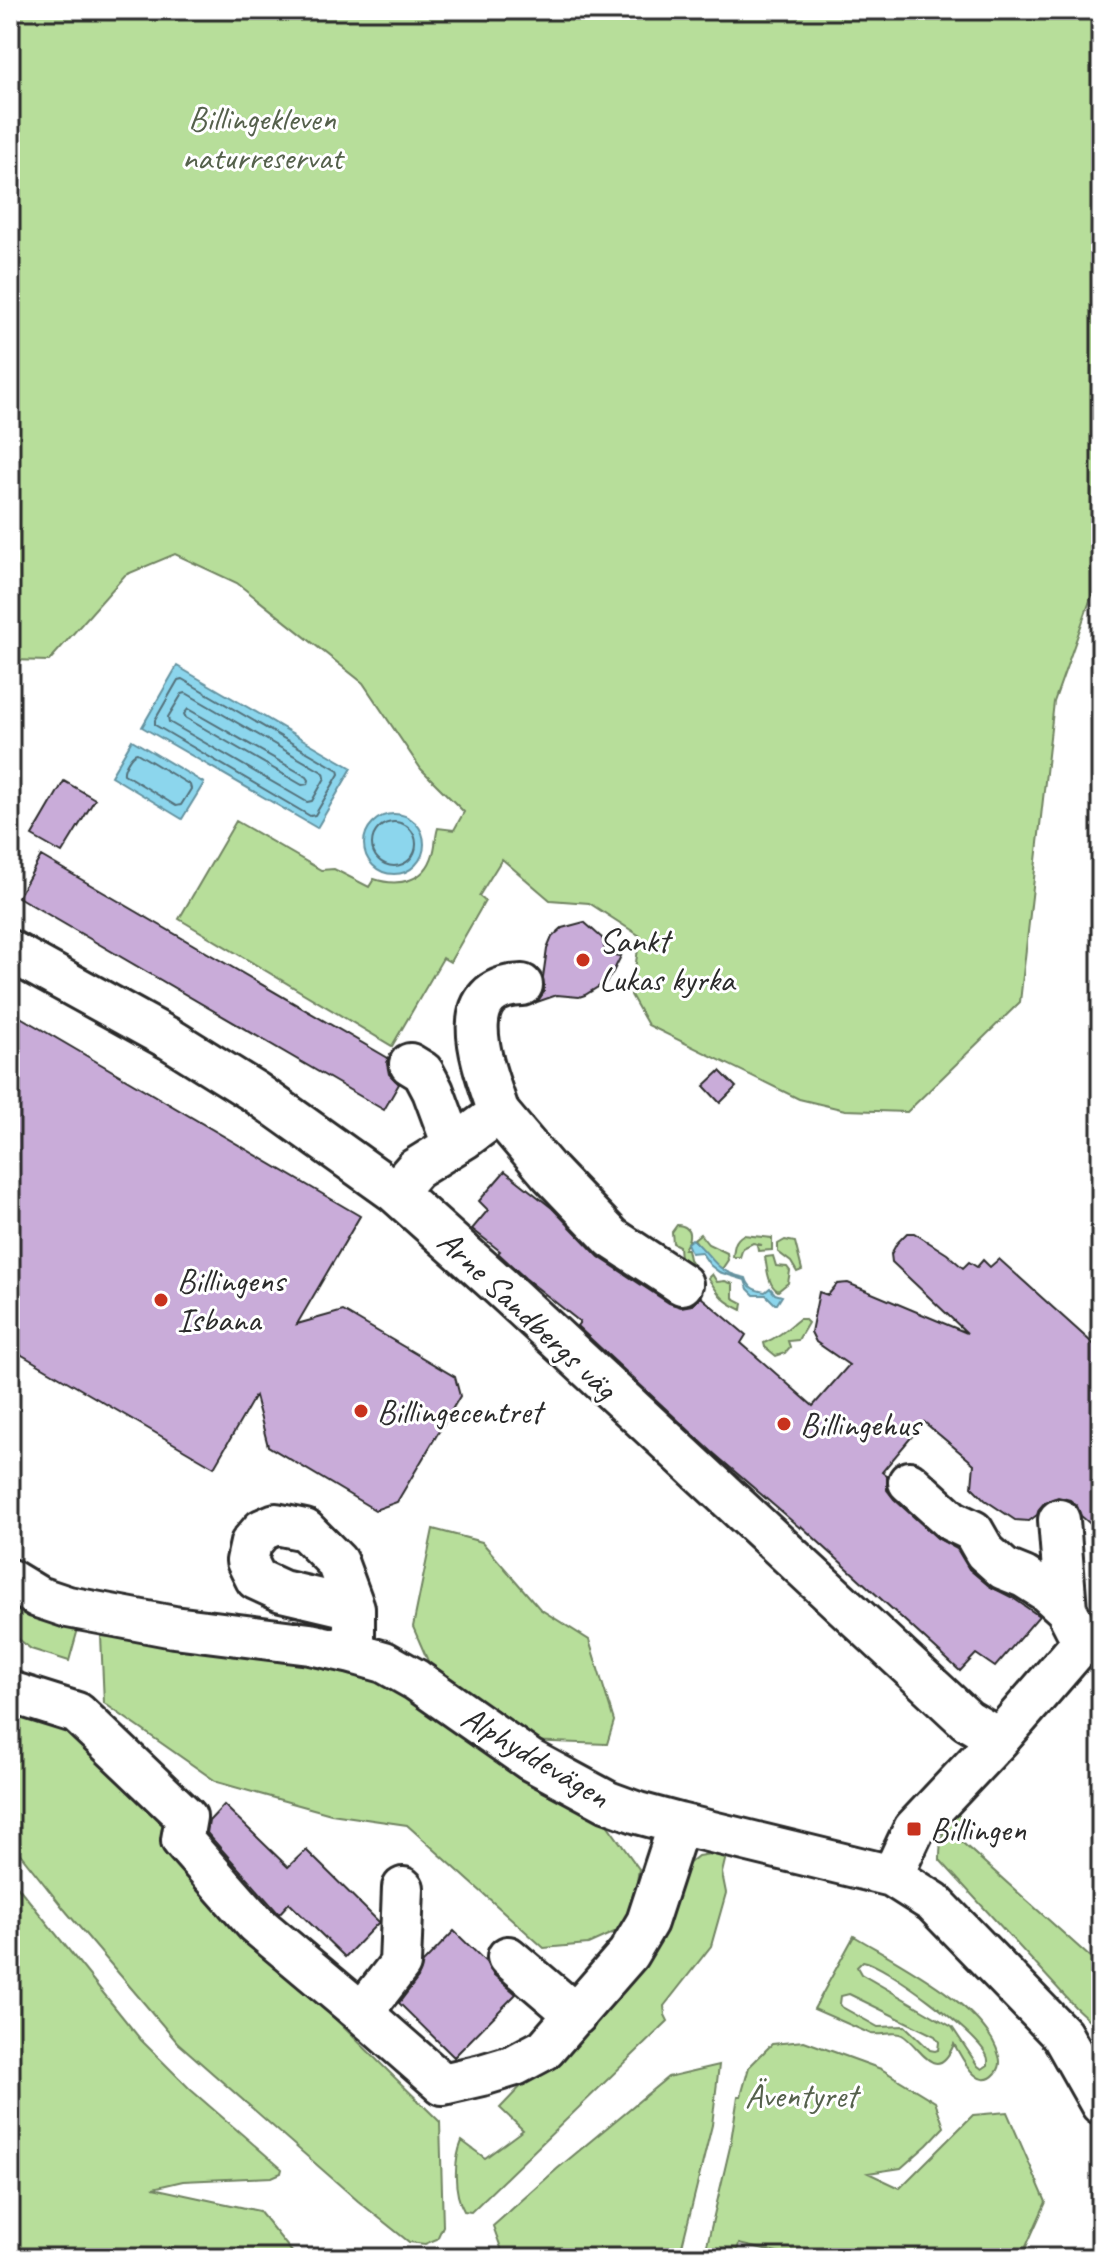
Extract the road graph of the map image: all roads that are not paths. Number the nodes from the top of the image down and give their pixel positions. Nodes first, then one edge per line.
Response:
1 (10, 951) edge
2 (522, 985) dead end
3 (410, 1064) dead end
4 (499, 1113) junction
5 (453, 1145) junction
6 (395, 1192) junction
7 (682, 1284) dead end
8 (909, 1482) dead end
9 (1059, 1520) dead end
10 (10, 1580) edge
11 (354, 1608) dead end
12 (1083, 1633) edge
13 (352, 1653) junction
14 (10, 1692) edge
15 (999, 1739) junction
16 (679, 1824) junction
17 (892, 1876) junction
18 (403, 1888) dead end
19 (508, 1957) dead end
20 (362, 2013) junction
21 (576, 2015) junction
22 (1062, 2035) junction
23 (1101, 2050) edge
24 (1101, 2104) edge

1 - 6 street, Arne Sandbergs väg
2 - 4 street
3 - 5 street
4 - 5 street
4 - 7 street
5 - 6 street
6 - 15 street, Arne Sandbergs väg
8 - 12 street
9 - 12 street
10 - 13 street, Alphyddevägen
11 - 13 street
12 - 15 street
13 - 16 street, Alphyddevägen
14 - 20 street
15 - 17 street
16 - 17 street, Alphyddevägen
16 - 21 street
17 - 22 street, Alphyddevägen
18 - 20 street
19 - 21 street
20 - 21 street
22 - 23 street, Alphyddevägen
22 - 24 street, Alphyddevägen

